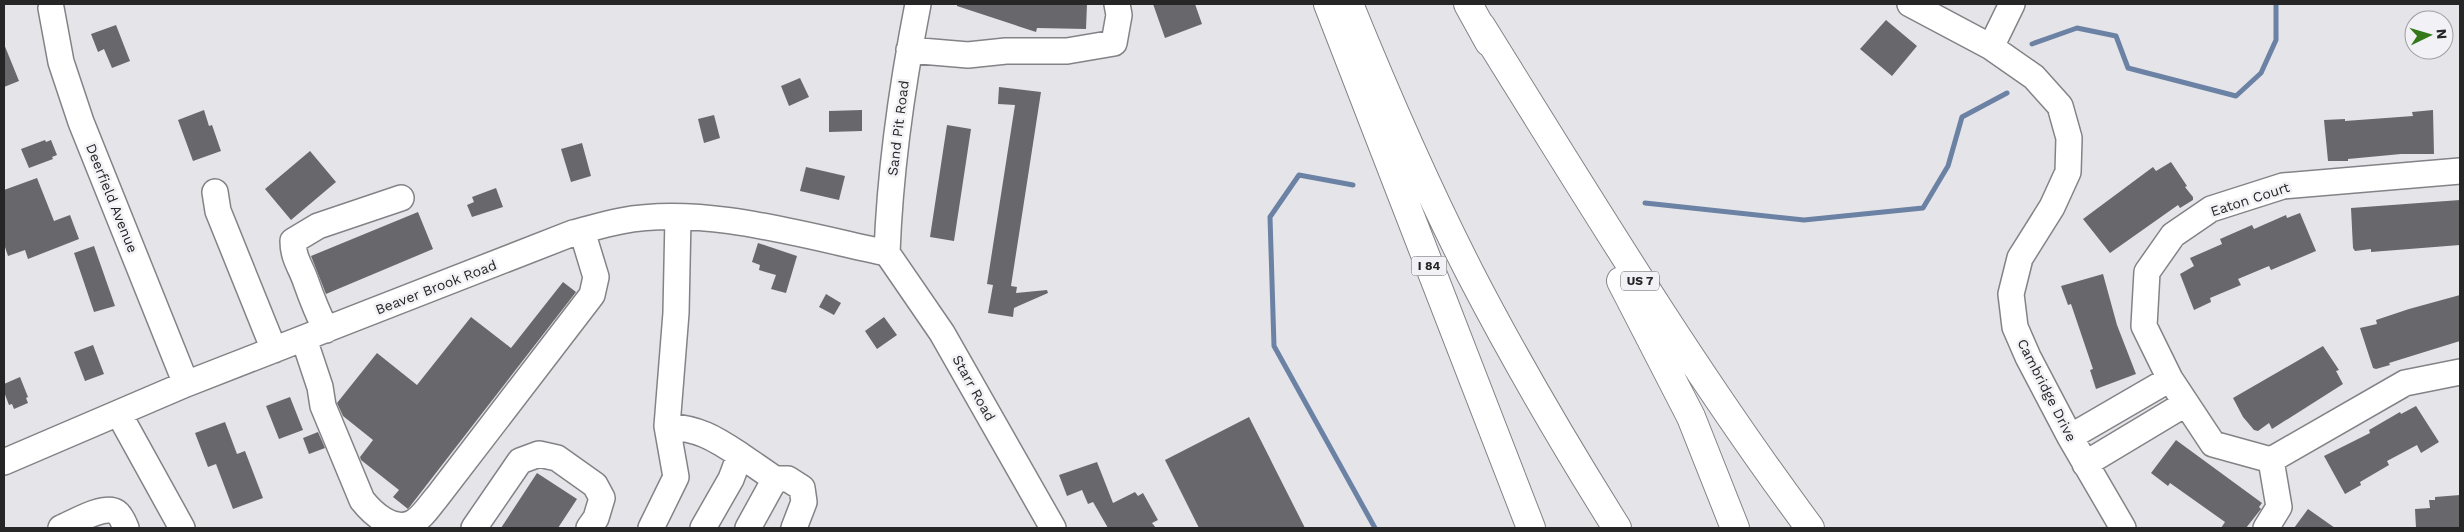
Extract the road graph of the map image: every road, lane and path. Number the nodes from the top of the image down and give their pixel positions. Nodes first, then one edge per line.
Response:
1 (918, 4) edge
2 (1117, 4) edge
3 (1328, 4) edge
4 (1349, 4) edge
5 (1910, 4) edge
6 (2012, 4) edge
7 (51, 8) dead end
8 (1475, 15) edge
9 (1991, 47) junction
10 (910, 50) junction
11 (2460, 171) edge
12 (215, 192) dead end
13 (401, 198) dead end
14 (678, 218) junction
15 (582, 231) junction
16 (887, 253) junction
17 (315, 334) junction
18 (274, 350) junction
19 (2460, 372) edge
20 (2170, 378) junction
21 (186, 384) junction
22 (2185, 404) junction
23 (119, 414) junction
24 (667, 426) junction
25 (2070, 437) junction
26 (740, 455) junction
27 (2271, 460) junction
28 (4, 462) edge
29 (2085, 464) junction
30 (775, 479) junction
31 (172, 525) edge
32 (62, 528) edge
33 (126, 528) edge
34 (474, 528) edge
35 (589, 528) edge
36 (651, 528) edge
37 (703, 528) edge
38 (748, 528) edge
39 (794, 528) edge
40 (1053, 528) edge
41 (1530, 528) edge
42 (1617, 528) edge
43 (1735, 528) edge
44 (1810, 528) edge
45 (2123, 528) edge
46 (2266, 528) edge

1 - 10 street, Sand Pit Road
2 - 10 street
3 - 41 highway, I 84
4 - 42 highway
5 - 9 street, Cambridge Drive
6 - 9 street
7 - 21 street, Deerfield Avenue
8 - 43 highway
8 - 44 highway, US 7
9 - 25 street, Cambridge Drive
10 - 16 street, Sand Pit Road
11 - 20 street, Eaton Court
12 - 18 street
13 - 17 street
14 - 15 street, Beaver Brook Road
14 - 16 street, Beaver Brook Road
14 - 24 street
15 - 17 street, Beaver Brook Road
15 - 17 street
16 - 40 street, Starr Road
17 - 18 street, Beaver Brook Road
18 - 21 street, Beaver Brook Road
19 - 27 street
20 - 22 street, Eaton Court
20 - 25 street
21 - 23 street, Beaver Brook Road
22 - 27 street, Eaton Court
22 - 29 street
23 - 28 street, Beaver Brook Road
23 - 31 street
24 - 26 street
24 - 36 street
25 - 29 street, Cambridge Drive
26 - 30 street
26 - 37 street
27 - 46 street
29 - 45 street, Cambridge Drive
30 - 38 street
30 - 39 street
32 - 33 street
34 - 35 street

